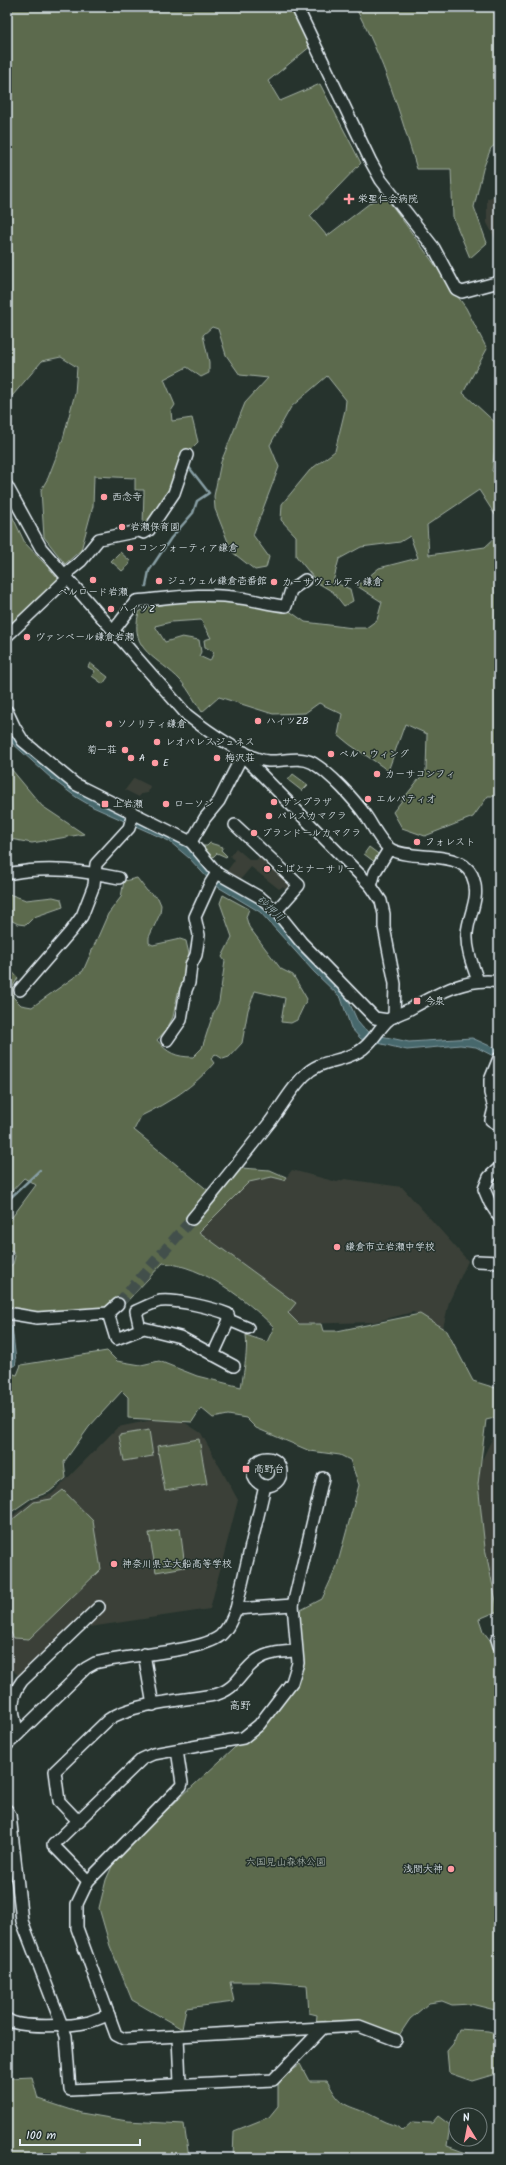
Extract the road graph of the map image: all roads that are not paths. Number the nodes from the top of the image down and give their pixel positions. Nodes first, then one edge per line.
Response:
1 (297, 7) edge
2 (499, 282) edge
3 (187, 455) dead end
4 (7, 486) edge
5 (66, 576) junction
6 (305, 580) dead end
7 (114, 630) junction
8 (7, 636) edge
9 (7, 711) edge
10 (245, 752) junction
11 (132, 819) junction
12 (235, 825) dead end
13 (191, 842) junction
14 (389, 849) junction
15 (12, 873) dead end
16 (94, 873) junction
17 (216, 874) junction
18 (120, 878) dead end
19 (371, 886) junction
20 (276, 911) junction
21 (478, 981) junction
22 (499, 982) edge
23 (20, 990) dead end
24 (391, 1019) junction
25 (167, 1040) dead end
26 (499, 1058) edge
27 (499, 1125) edge
28 (499, 1168) edge
29 (499, 1217) edge
30 (192, 1219) tunnel mouth
31 (477, 1261) dead end
32 (499, 1262) edge
33 (118, 1304) tunnel mouth
34 (7, 1313) edge
35 (108, 1313) junction
36 (229, 1320) junction
37 (248, 1328) dead end
38 (140, 1329) junction
39 (213, 1355) junction
40 (234, 1366) dead end
41 (323, 1478) dead end
42 (265, 1486) dead end
43 (293, 1605) junction
44 (99, 1607) dead end
45 (236, 1609) junction
46 (499, 1639) edge
47 (499, 1646) edge
48 (296, 1650) junction
49 (144, 1654) junction
50 (10, 1696) edge
51 (153, 1705) junction
52 (18, 1734) junction
53 (7, 1745) edge
54 (177, 1750) junction
55 (7, 1810) edge
56 (79, 1822) junction
57 (9, 1826) edge
58 (88, 1881) junction
59 (109, 2015) junction
60 (7, 2019) edge
61 (62, 2024) junction
62 (322, 2029) junction
63 (178, 2037) junction
64 (396, 2040) dead end
65 (180, 2083) junction

1 - 2 street
3 - 5 street
4 - 5 street
5 - 7 street
5 - 8 street
6 - 7 street
7 - 10 street
9 - 11 street
10 - 13 street
10 - 14 street
10 - 19 street
11 - 13 street
11 - 16 street
12 - 20 street
13 - 17 street
14 - 19 street
14 - 21 street
15 - 16 street
16 - 18 street
16 - 23 street
17 - 20 street
17 - 25 street
19 - 24 street
20 - 24 street
21 - 22 street
21 - 24 street
24 - 30 street
26 - 27 street
28 - 29 street
31 - 32 street
33 - 35 street
34 - 35 street
35 - 38 street
36 - 37 street
36 - 38 street
36 - 39 street
38 - 39 street
39 - 40 street
41 - 43 street
42 - 45 street
43 - 45 street
43 - 48 street
44 - 50 street
45 - 49 street
46 - 47 street
48 - 51 street
48 - 54 street
49 - 51 street
49 - 52 street
50 - 52 street
51 - 56 street
52 - 53 street
54 - 56 street
54 - 58 street
55 - 57 street
56 - 58 street
57 - 61 street
58 - 59 street
59 - 61 street
59 - 63 street
60 - 61 street
61 - 65 street
62 - 63 street
62 - 64 street
62 - 65 street
63 - 65 street

